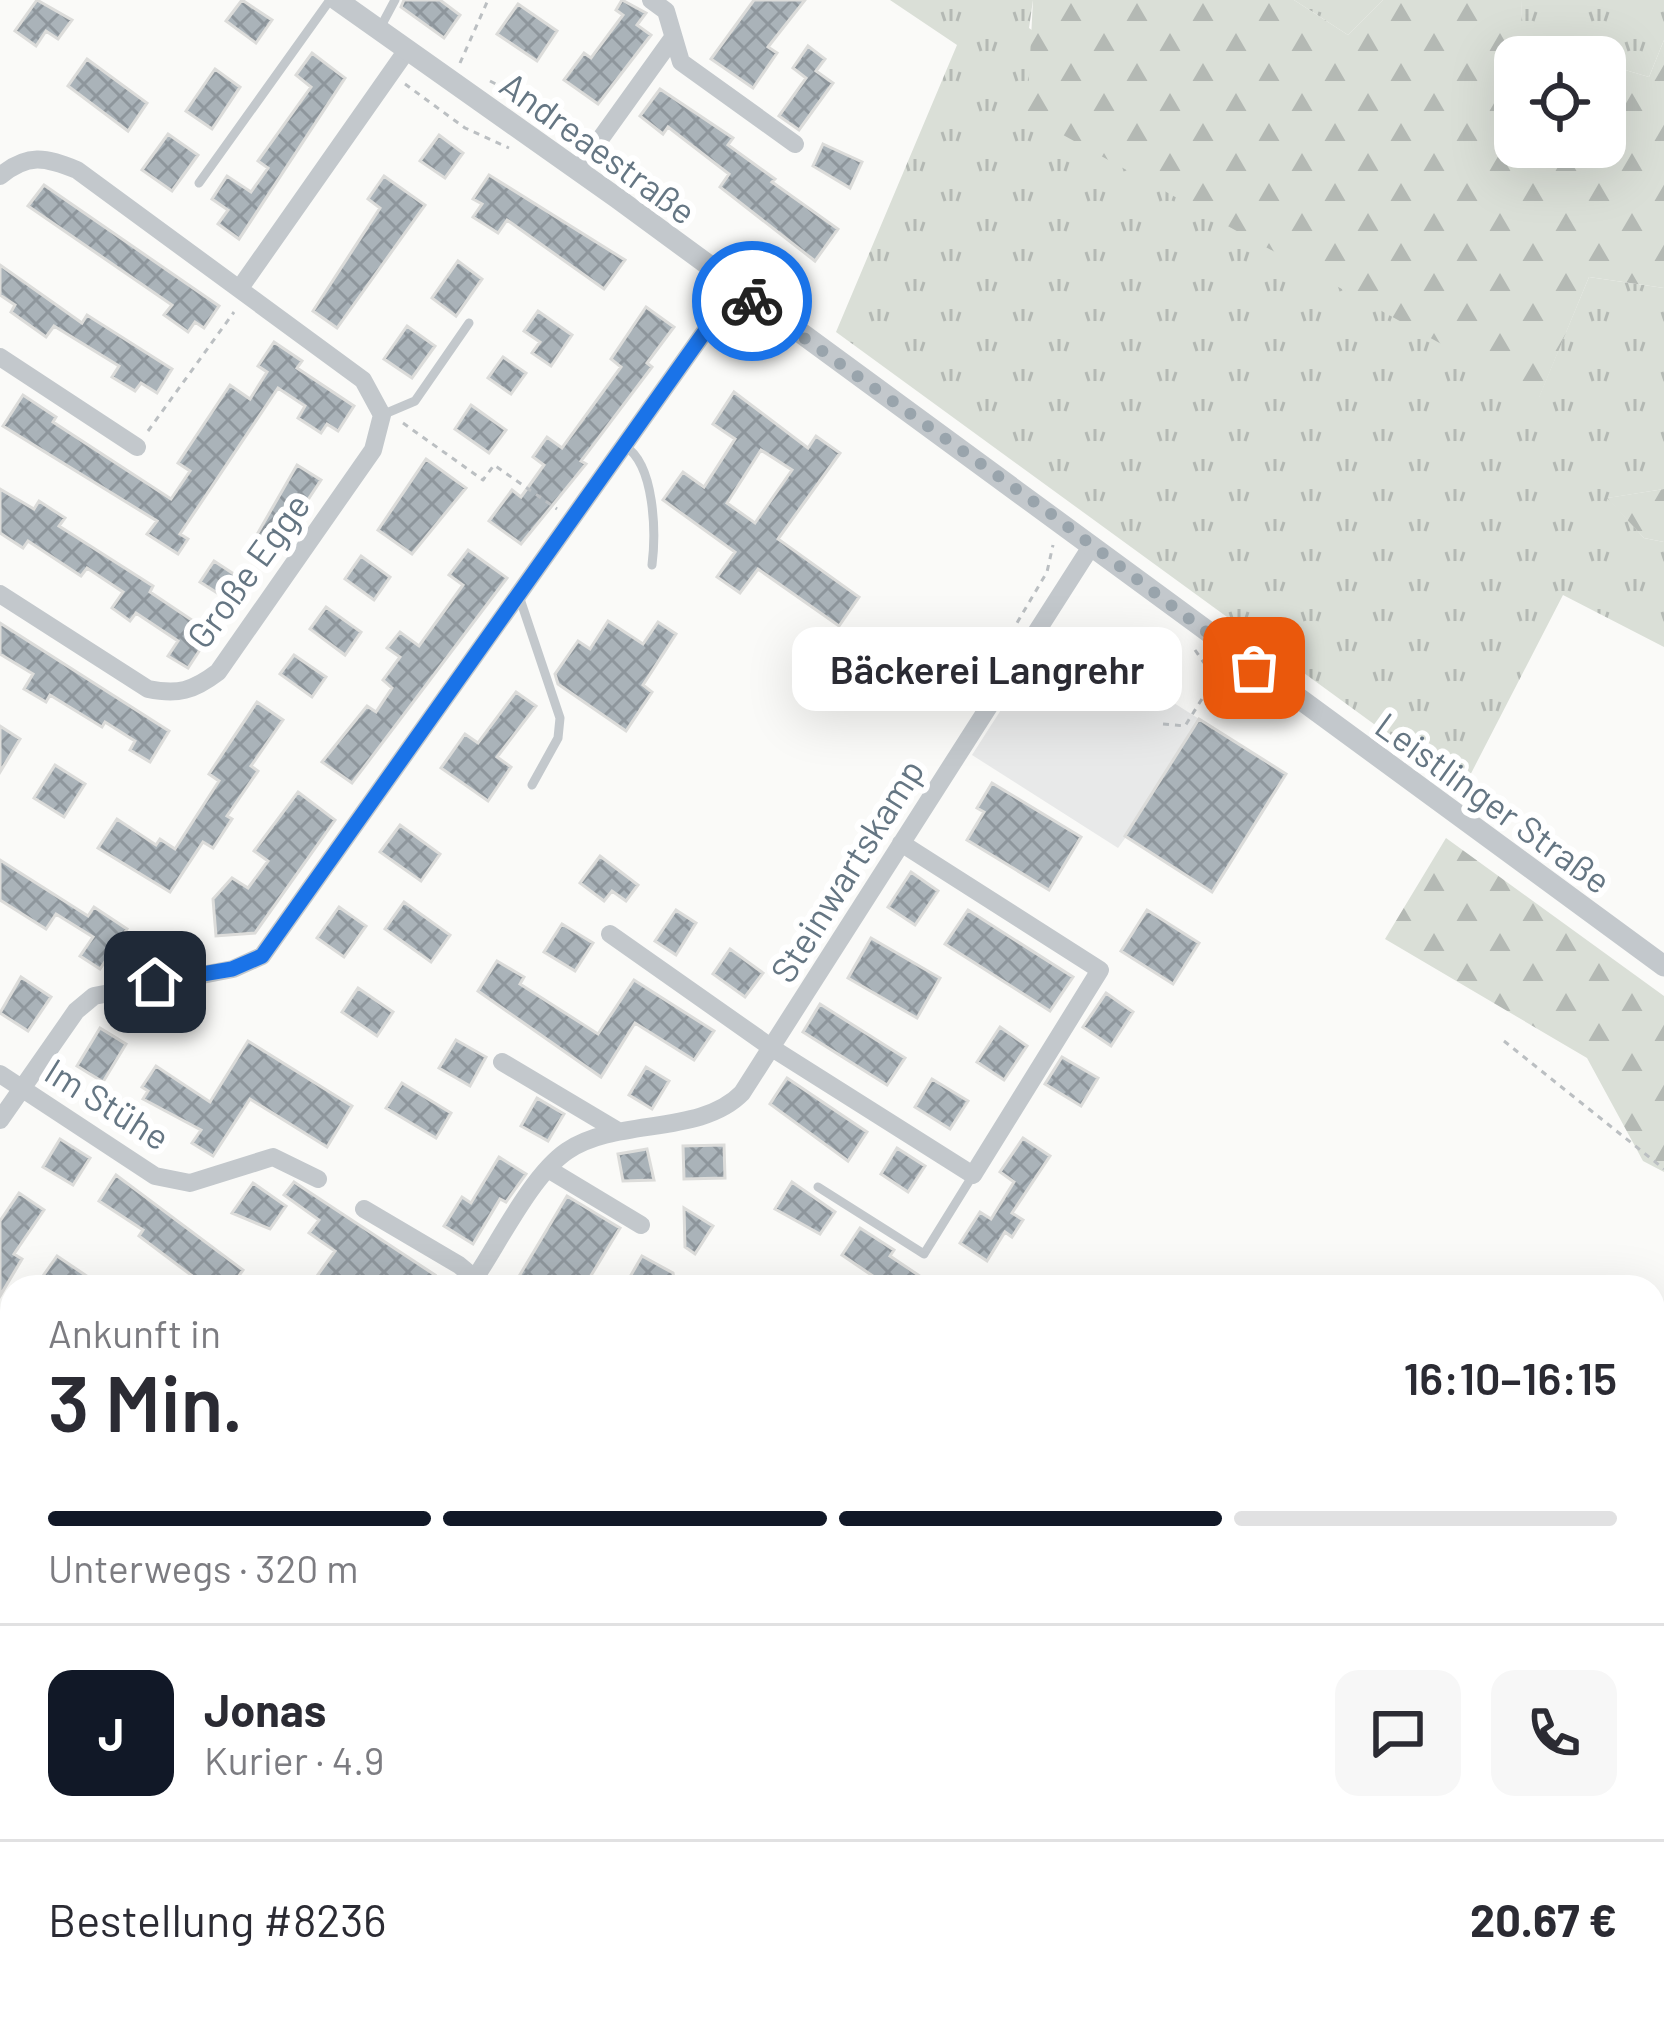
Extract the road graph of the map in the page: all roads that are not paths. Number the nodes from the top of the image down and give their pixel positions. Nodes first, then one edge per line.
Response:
1 (334, 0) edge
2 (395, 0) edge
3 (651, 0) edge
4 (379, 30) junction
5 (672, 39) junction
6 (407, 50) junction
7 (795, 144) dead end
8 (578, 170) junction
9 (0, 176) edge
10 (199, 183) dead end
11 (240, 288) junction
12 (735, 289) junction
13 (469, 323) dead end
14 (0, 357) edge
15 (382, 415) junction
16 (625, 446) junction
17 (137, 447) road end
18 (1092, 544) junction
19 (652, 565) dead end
20 (0, 594) edge
21 (519, 596) junction
22 (1342, 733) joint
23 (532, 784) dead end
24 (902, 843) junction
25 (610, 934) dead end
26 (1664, 966) edge
27 (772, 1048) junction
28 (502, 1062) dead end
29 (0, 1074) edge
30 (21, 1087) junction
31 (0, 1120) edge
32 (618, 1131) junction
33 (548, 1169) junction
34 (973, 1175) junction
35 (318, 1179) dead end
36 (818, 1186) dead end
37 (364, 1208) dead end
38 (641, 1225) dead end
39 (463, 1275) edge
40 (482, 1275) edge

1 - 4 street, Andreaestraße
1 - 10 lane
2 - 4 lane
3 - 5 street
4 - 6 street, Andreaestraße
5 - 7 street
5 - 8 street
6 - 8 street, Andreaestraße
6 - 11 street
8 - 12 street, Andreaestraße
9 - 11 street
11 - 15 street
12 - 16 street
12 - 18 street, Andreaestraße
13 - 15 lane
14 - 17 street
15 - 20 street, Große Egge
16 - 19 lane
16 - 21 street
18 - 22 street, Andreaestraße
18 - 24 street, Steinwartskamp
21 - 23 lane
21 - 30 street
22 - 26 street, Leistlinger Straße
24 - 27 street, Steinwartskamp
24 - 34 street
25 - 27 street
27 - 32 street, Steinwartskamp
27 - 34 street
28 - 32 street
29 - 30 street, Im Stühe
30 - 31 street
30 - 35 street, Im Stühe
32 - 33 street, Steinwartskamp
33 - 38 street
33 - 40 street, Steinwartskamp
34 - 36 lane
37 - 39 street, Steinwartskamp

